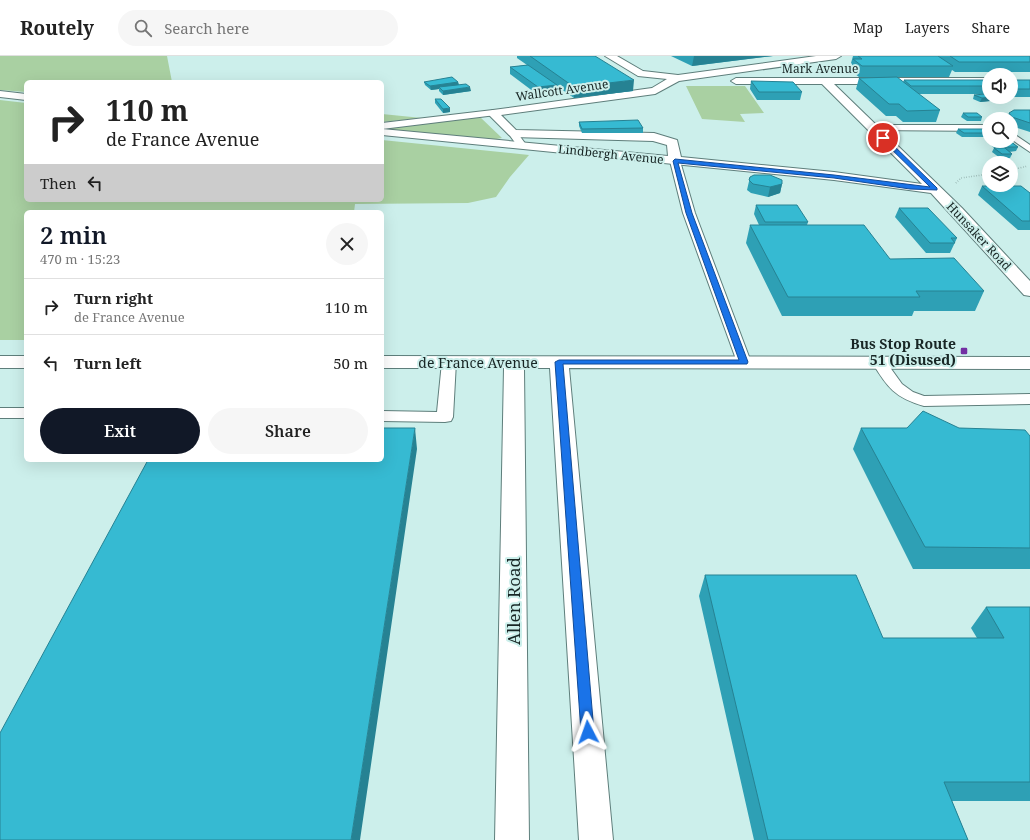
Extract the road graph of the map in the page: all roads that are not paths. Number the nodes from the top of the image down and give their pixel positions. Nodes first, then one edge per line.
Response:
1 (610, 56) edge
2 (836, 56) edge
3 (676, 78) junction
4 (825, 81) junction
5 (982, 81) edge
6 (0, 94) edge
7 (24, 97) edge
8 (493, 113) junction
9 (384, 126) edge
10 (872, 128) junction
11 (982, 128) edge
12 (384, 132) edge
13 (513, 134) junction
14 (1018, 140) edge
15 (522, 146) junction
16 (1030, 149) edge
17 (675, 161) junction
18 (935, 189) junction
19 (1030, 291) edge
20 (0, 362) edge
21 (24, 362) edge
22 (384, 362) edge
23 (449, 362) junction
24 (514, 362) junction
25 (559, 362) junction
26 (744, 362) junction
27 (879, 362) junction
28 (1030, 363) edge
29 (1030, 400) edge
30 (0, 413) edge
31 (24, 413) edge
32 (384, 416) edge
33 (512, 840) edge
34 (596, 840) edge

1 - 3 street
2 - 3 street, Wallcott Avenue
3 - 4 street, Mark Avenue
3 - 8 street, Wallcott Avenue
4 - 5 street, Mark Avenue
4 - 10 street, Hunsaker Road
6 - 7 street
8 - 9 lane
8 - 13 street
10 - 11 lane
10 - 18 street, Hunsaker Road
12 - 15 street, Lindbergh Avenue
13 - 15 lane
13 - 17 street
14 - 16 lane
15 - 17 street, Lindbergh Avenue
17 - 18 street, Lindbergh Avenue
17 - 26 lane
18 - 19 street, Hunsaker Road
20 - 21 street
22 - 23 street, de France Avenue
23 - 24 street, de France Avenue
23 - 32 lane
24 - 25 street, de France Avenue
24 - 33 street, Allen Road
25 - 26 street, de France Avenue
25 - 34 street
26 - 27 street, de France Avenue
27 - 28 street, de France Avenue
27 - 29 lane
30 - 31 lane

